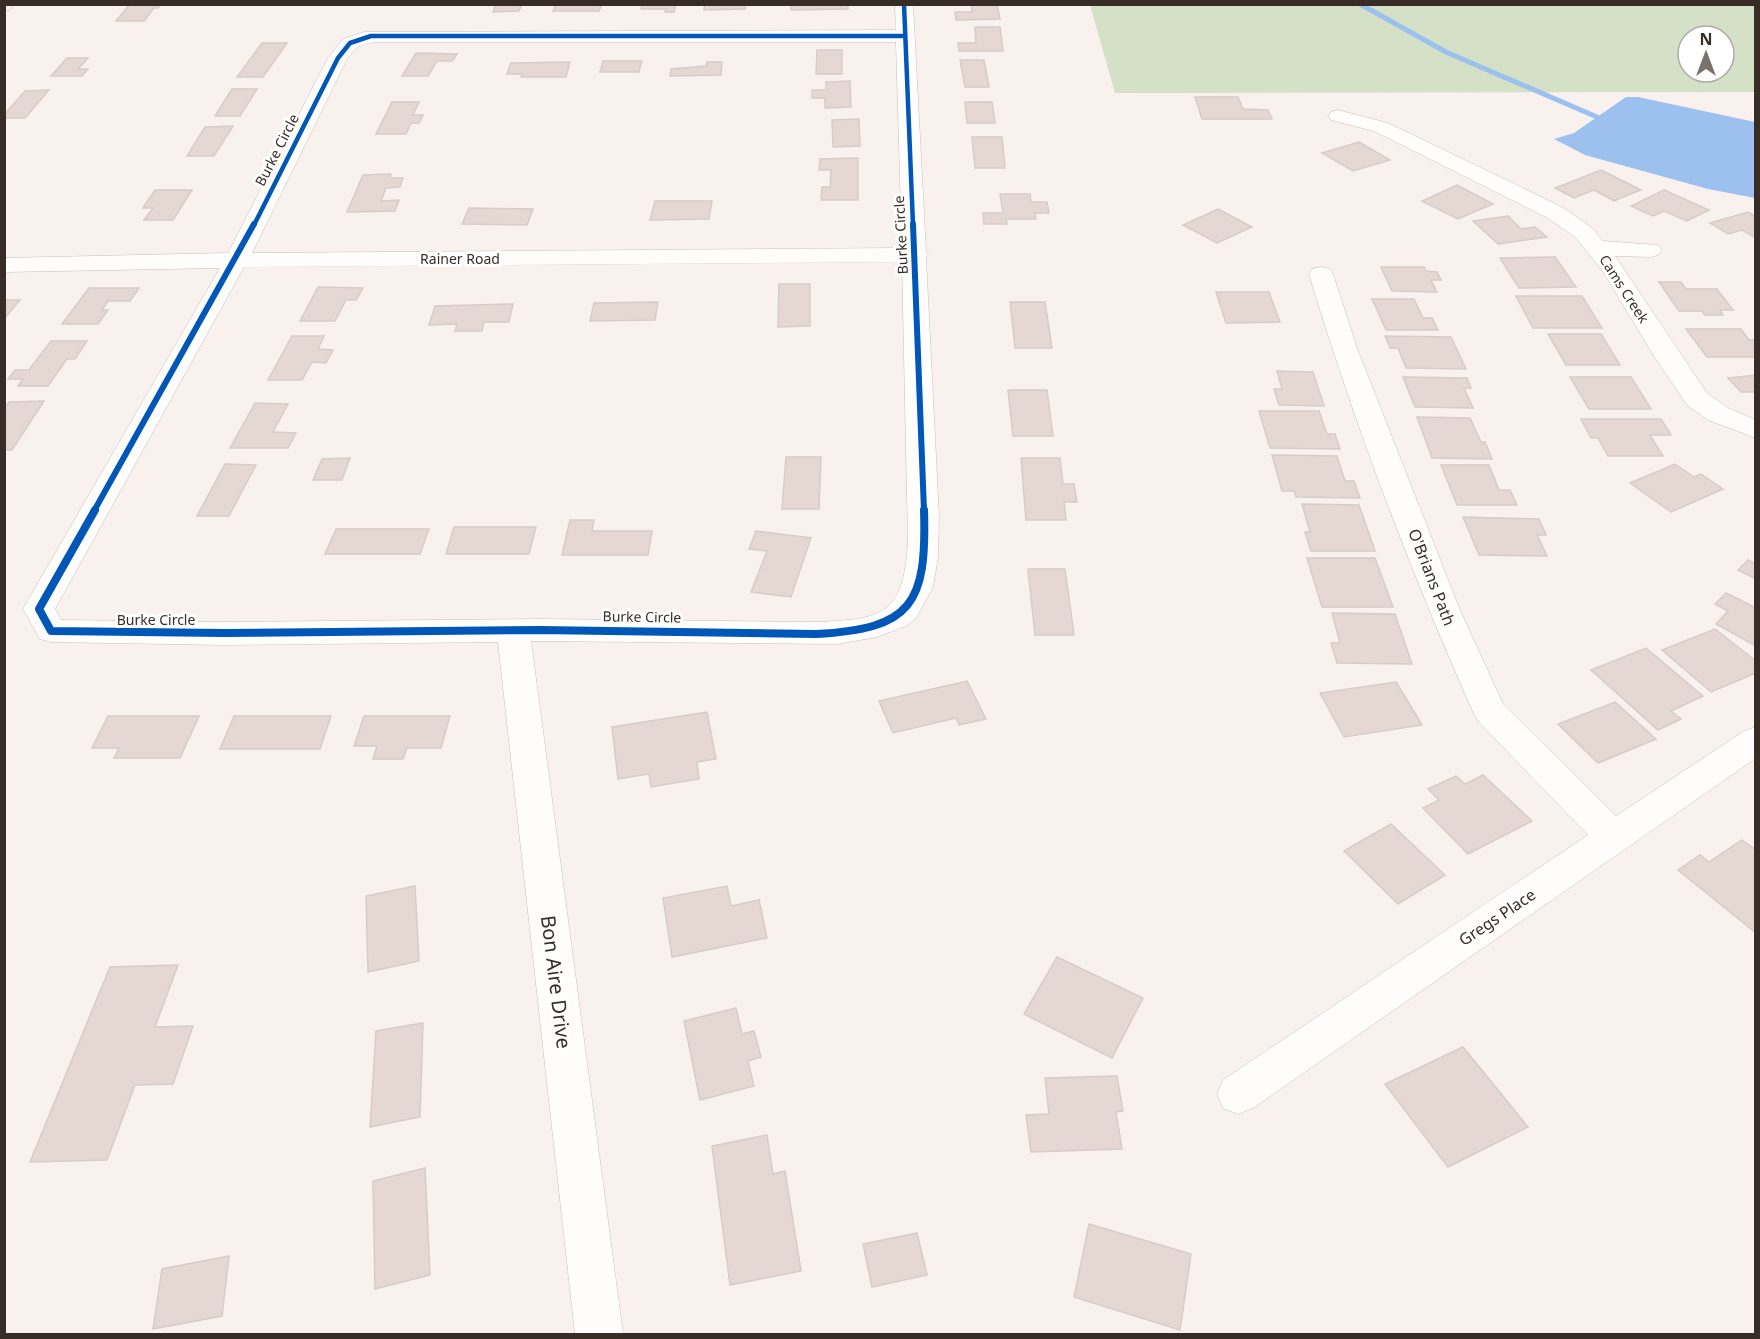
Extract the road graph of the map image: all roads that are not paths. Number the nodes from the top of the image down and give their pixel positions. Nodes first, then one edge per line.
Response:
1 (904, 4) edge
2 (904, 36) junction
3 (1338, 116) dead end
4 (1596, 248) junction
5 (1650, 250) dead end
6 (916, 255) junction
7 (236, 260) junction
8 (4, 265) edge
9 (1321, 274) dead end
10 (1755, 430) edge
11 (513, 630) junction
12 (1755, 740) edge
13 (1613, 837) junction
14 (1238, 1094) dead end
15 (599, 1335) edge

1 - 2 street
2 - 6 street, Burke Circle
2 - 7 street, Burke Circle
3 - 4 street, Cams Creek
4 - 5 street
4 - 10 street, Cams Creek
6 - 7 street, Rainer Road
6 - 11 street, Burke Circle
7 - 8 street, Rainer Road
7 - 11 street, Burke Circle
9 - 13 street, O'Brians Path
11 - 15 street, Bon Aire Drive
12 - 13 street, Gregs Place
13 - 14 street, Gregs Place

